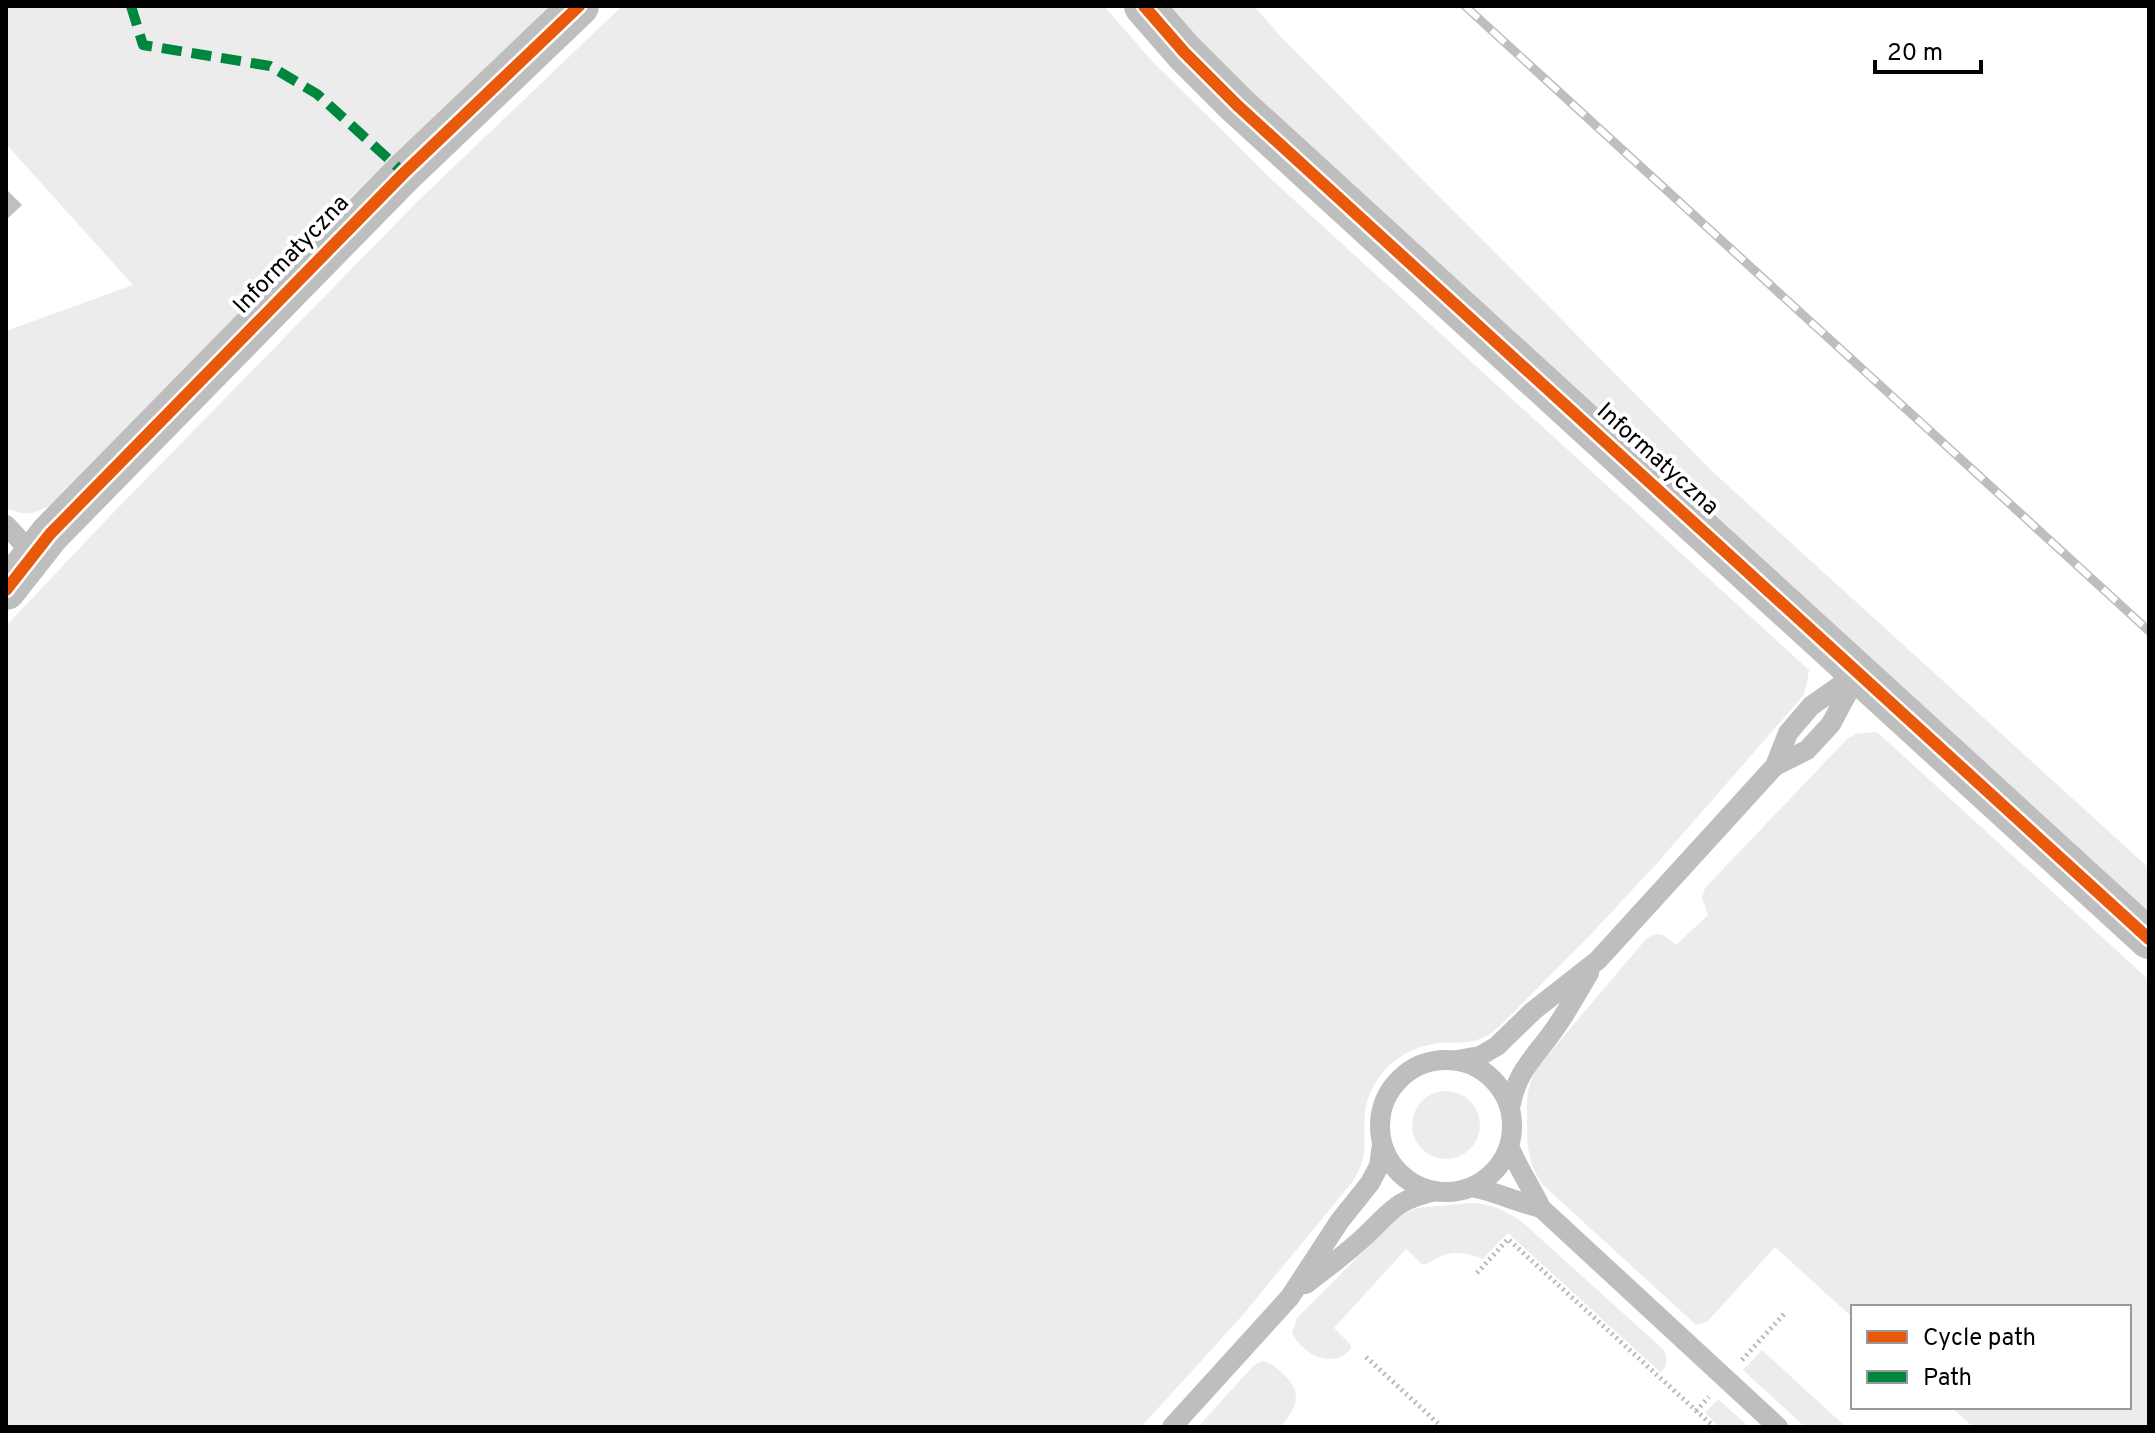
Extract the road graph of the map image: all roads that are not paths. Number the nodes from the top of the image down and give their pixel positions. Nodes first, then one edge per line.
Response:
1 (1144, 6) edge
2 (576, 8) edge
3 (23, 544) edge
4 (6, 590) edge
5 (1858, 673) junction
6 (2149, 939) edge
7 (1598, 960) junction
8 (1457, 1060) junction
9 (1510, 1108) junction
10 (1382, 1143) junction
11 (1509, 1146) junction
12 (1472, 1187) junction
13 (1436, 1191) junction
14 (1541, 1208) junction
15 (1290, 1297) junction
16 (1172, 1427) edge
17 (1778, 1427) edge

1 - 5 street, Informatyczna
2 - 3 street, Informatyczna
3 - 4 street, Informatyczna
5 - 6 street, Informatyczna
5 - 7 lane
7 - 8 lane
7 - 9 lane
8 - 9 lane
8 - 10 lane
9 - 11 lane
10 - 13 lane
10 - 15 lane
11 - 12 lane
11 - 14 lane
12 - 13 lane
12 - 14 lane
13 - 15 lane
14 - 17 lane
15 - 16 lane

